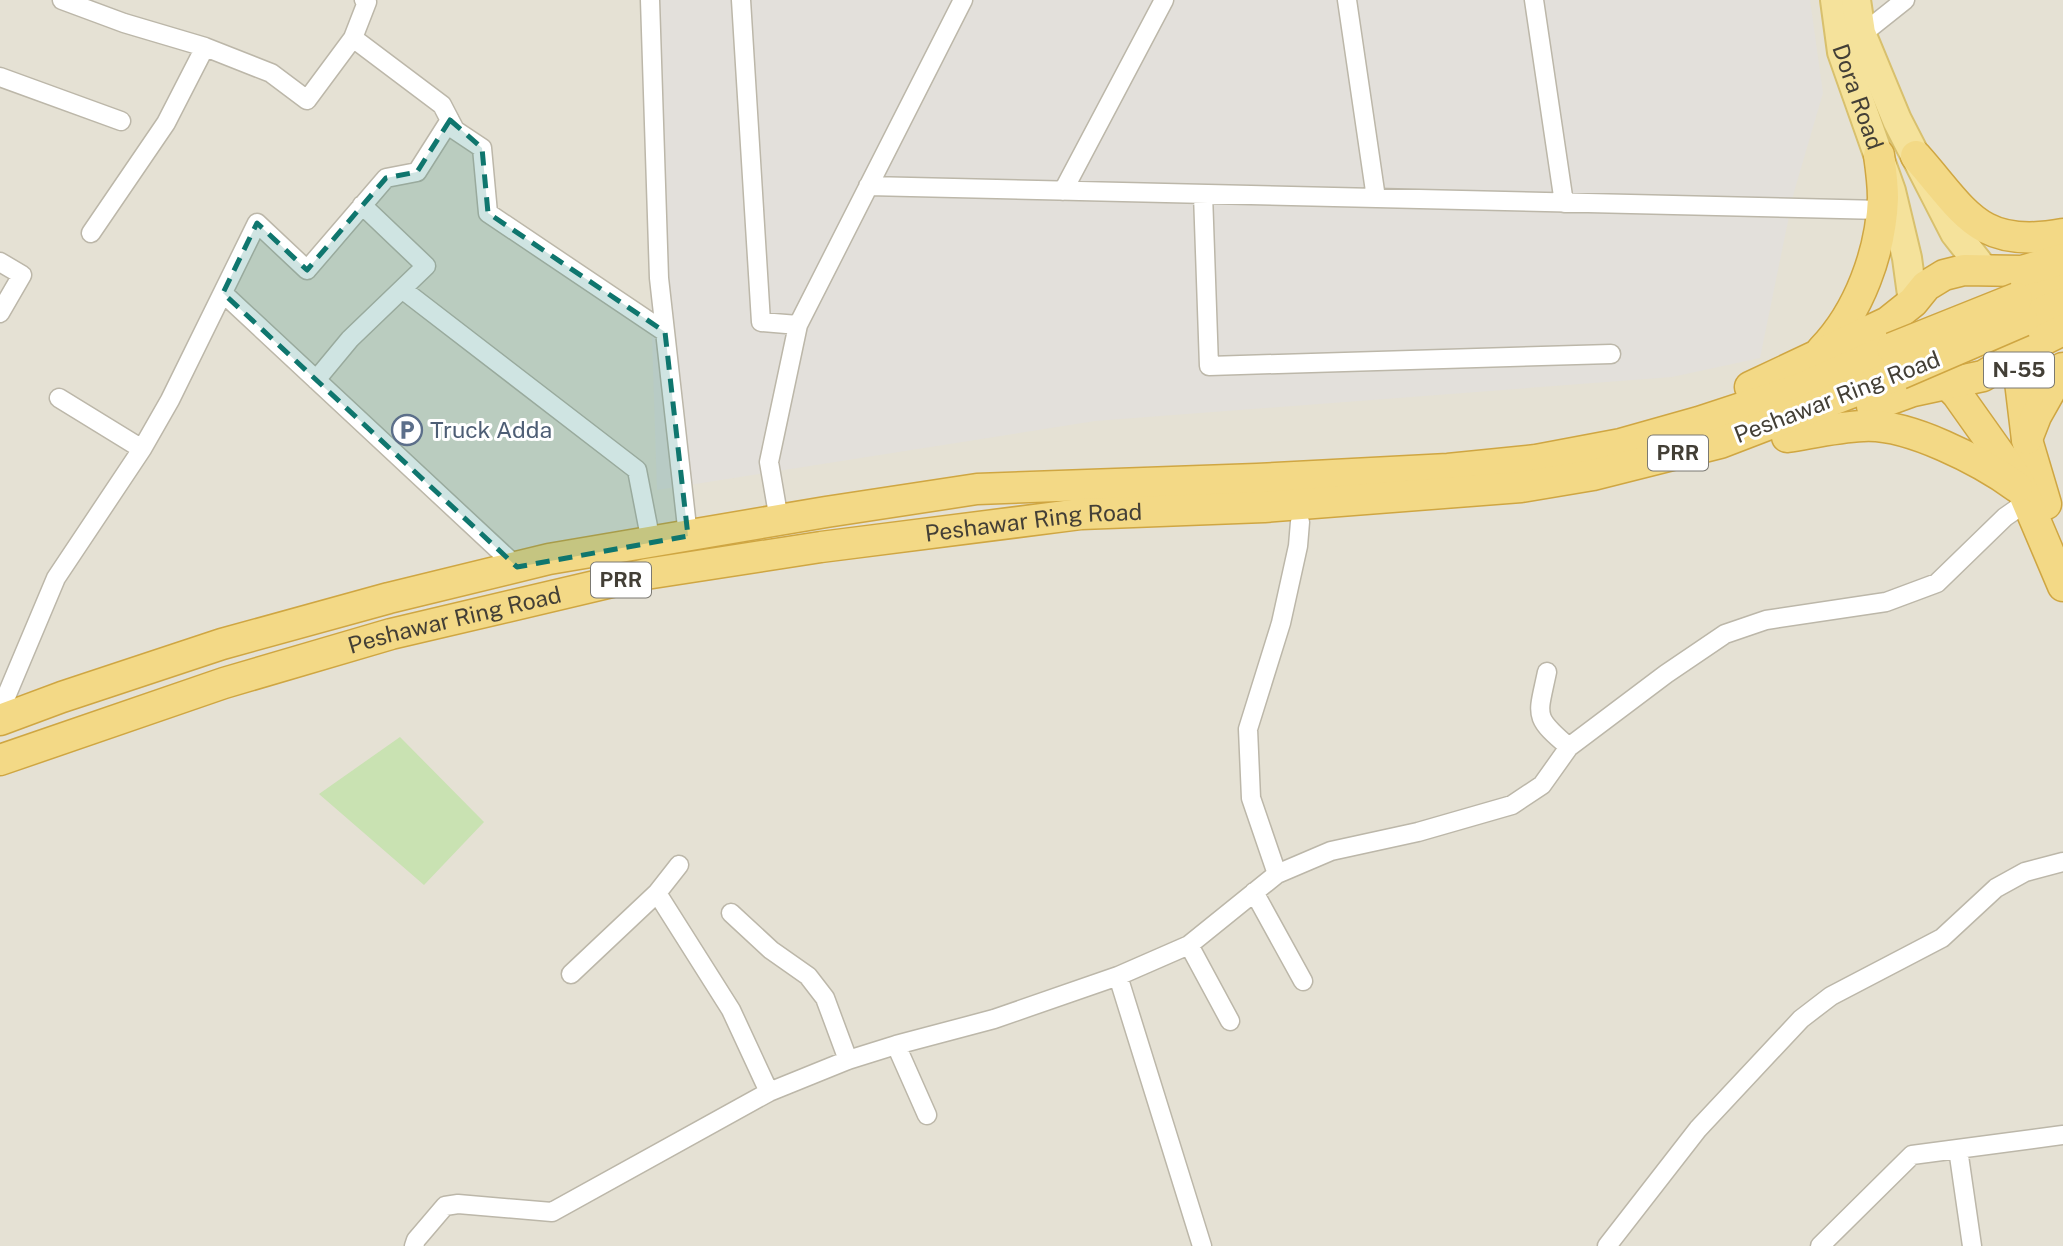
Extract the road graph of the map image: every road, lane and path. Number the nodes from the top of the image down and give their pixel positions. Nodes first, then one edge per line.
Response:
1 (62, 0) edge
2 (364, 0) edge
3 (650, 0) edge
4 (741, 0) edge
5 (963, 0) edge
6 (1164, 0) edge
7 (1347, 0) edge
8 (1534, 0) edge
9 (1835, 0) edge
10 (1856, 0) edge
11 (1905, 0) edge
12 (353, 38) junction
13 (1852, 43) junction
14 (205, 47) junction
15 (0, 77) edge
16 (450, 120) junction
17 (121, 121) dead end
18 (1879, 155) joint
19 (1916, 156) junction
20 (868, 186) junction
21 (1063, 191) junction
22 (1203, 194) junction
23 (1376, 198) junction
24 (1886, 201) junction
25 (1564, 202) junction
26 (362, 205) junction
27 (91, 233) dead end
28 (2063, 234) edge
29 (2063, 259) edge
30 (0, 262) edge
31 (1984, 270) junction
32 (2063, 279) edge
33 (402, 289) junction
34 (223, 293) junction
35 (1913, 302) junction
36 (2063, 303) edge
37 (0, 313) edge
38 (798, 325) junction
39 (2063, 330) edge
40 (665, 332) junction
41 (2018, 354) junction
42 (1611, 355) dead end
43 (1814, 358) junction
44 (2063, 368) edge
45 (316, 380) junction
46 (1946, 384) junction
47 (59, 398) dead end
48 (1787, 437) junction
49 (2027, 440) junction
50 (142, 449) junction
51 (1447, 482) junction
52 (2027, 487) junction
53 (1260, 493) junction
54 (779, 520) junction
55 (1300, 522) junction
56 (688, 536) junction
57 (651, 542) junction
58 (2063, 546) edge
59 (517, 567) junction
60 (2063, 586) edge
61 (1547, 672) dead end
62 (0, 711) edge
63 (0, 720) edge
64 (1569, 747) junction
65 (0, 760) edge
66 (2063, 862) edge
67 (679, 865) dead end
68 (1277, 874) junction
69 (1254, 892) junction
70 (657, 893) junction
71 (731, 913) dead end
72 (1189, 945) junction
73 (571, 974) dead end
74 (1118, 976) junction
75 (1303, 981) dead end
76 (1230, 1021) dead end
77 (896, 1045) junction
78 (849, 1060) junction
79 (769, 1092) junction
80 (927, 1115) dead end
81 (2063, 1135) edge
82 (1958, 1149) junction
83 (414, 1246) edge
84 (1202, 1246) edge
85 (1606, 1246) edge
86 (1819, 1246) edge
87 (1972, 1246) edge

1 - 14 street
2 - 12 street
3 - 40 street
4 - 38 street
5 - 20 street
6 - 21 street
7 - 23 street
8 - 25 street
9 - 13 main road, Dora Road
10 - 13 main road
11 - 13 street
12 - 14 street
12 - 16 street
13 - 18 main road, Dora Road
13 - 19 main road, N-55
14 - 27 street
15 - 17 street
16 - 26 street
16 - 40 street
18 - 24 highway
19 - 28 highway
19 - 31 main road, N-55
20 - 21 street
20 - 38 street
21 - 22 street
22 - 23 street
22 - 42 street
23 - 25 street
24 - 25 street
24 - 35 main road, N-55
24 - 43 highway
26 - 33 street
26 - 34 street
29 - 31 highway
30 - 37 street
31 - 35 highway
31 - 41 highway, N-55
32 - 51 highway, Peshawar Ring Road / PRR, bridge
33 - 45 street
33 - 57 street
34 - 45 street
34 - 50 street
35 - 43 highway
35 - 46 highway, N-55
36 - 51 highway, Peshawar Ring Road / PRR, bridge
38 - 54 street
39 - 41 highway
40 - 56 street
41 - 46 highway
41 - 49 highway, N-55
43 - 53 highway
44 - 49 highway
45 - 59 street
46 - 48 highway
46 - 52 highway, N-55
47 - 50 street
48 - 52 highway
48 - 55 highway
49 - 52 highway, N-55
50 - 62 street
51 - 53 highway, Peshawar Ring Road / PRR
52 - 58 highway, N-55
52 - 60 highway, N-55
52 - 64 street
53 - 54 highway, Peshawar Ring Road / PRR
53 - 55 highway
53 - 65 highway, Peshawar Ring Road / PRR
54 - 56 highway, Peshawar Ring Road / PRR
55 - 68 street
56 - 57 highway, Peshawar Ring Road / PRR
57 - 59 highway, Peshawar Ring Road / PRR
59 - 63 highway, Peshawar Ring Road / PRR
61 - 64 street
64 - 68 street
66 - 85 street
67 - 70 street
68 - 69 street
69 - 72 street
69 - 75 street
70 - 73 street
70 - 79 street
71 - 78 street
72 - 74 street
72 - 76 street
74 - 77 street
74 - 84 street
77 - 78 street
77 - 80 street
78 - 79 street
79 - 83 street
81 - 82 street
82 - 86 street
82 - 87 street

